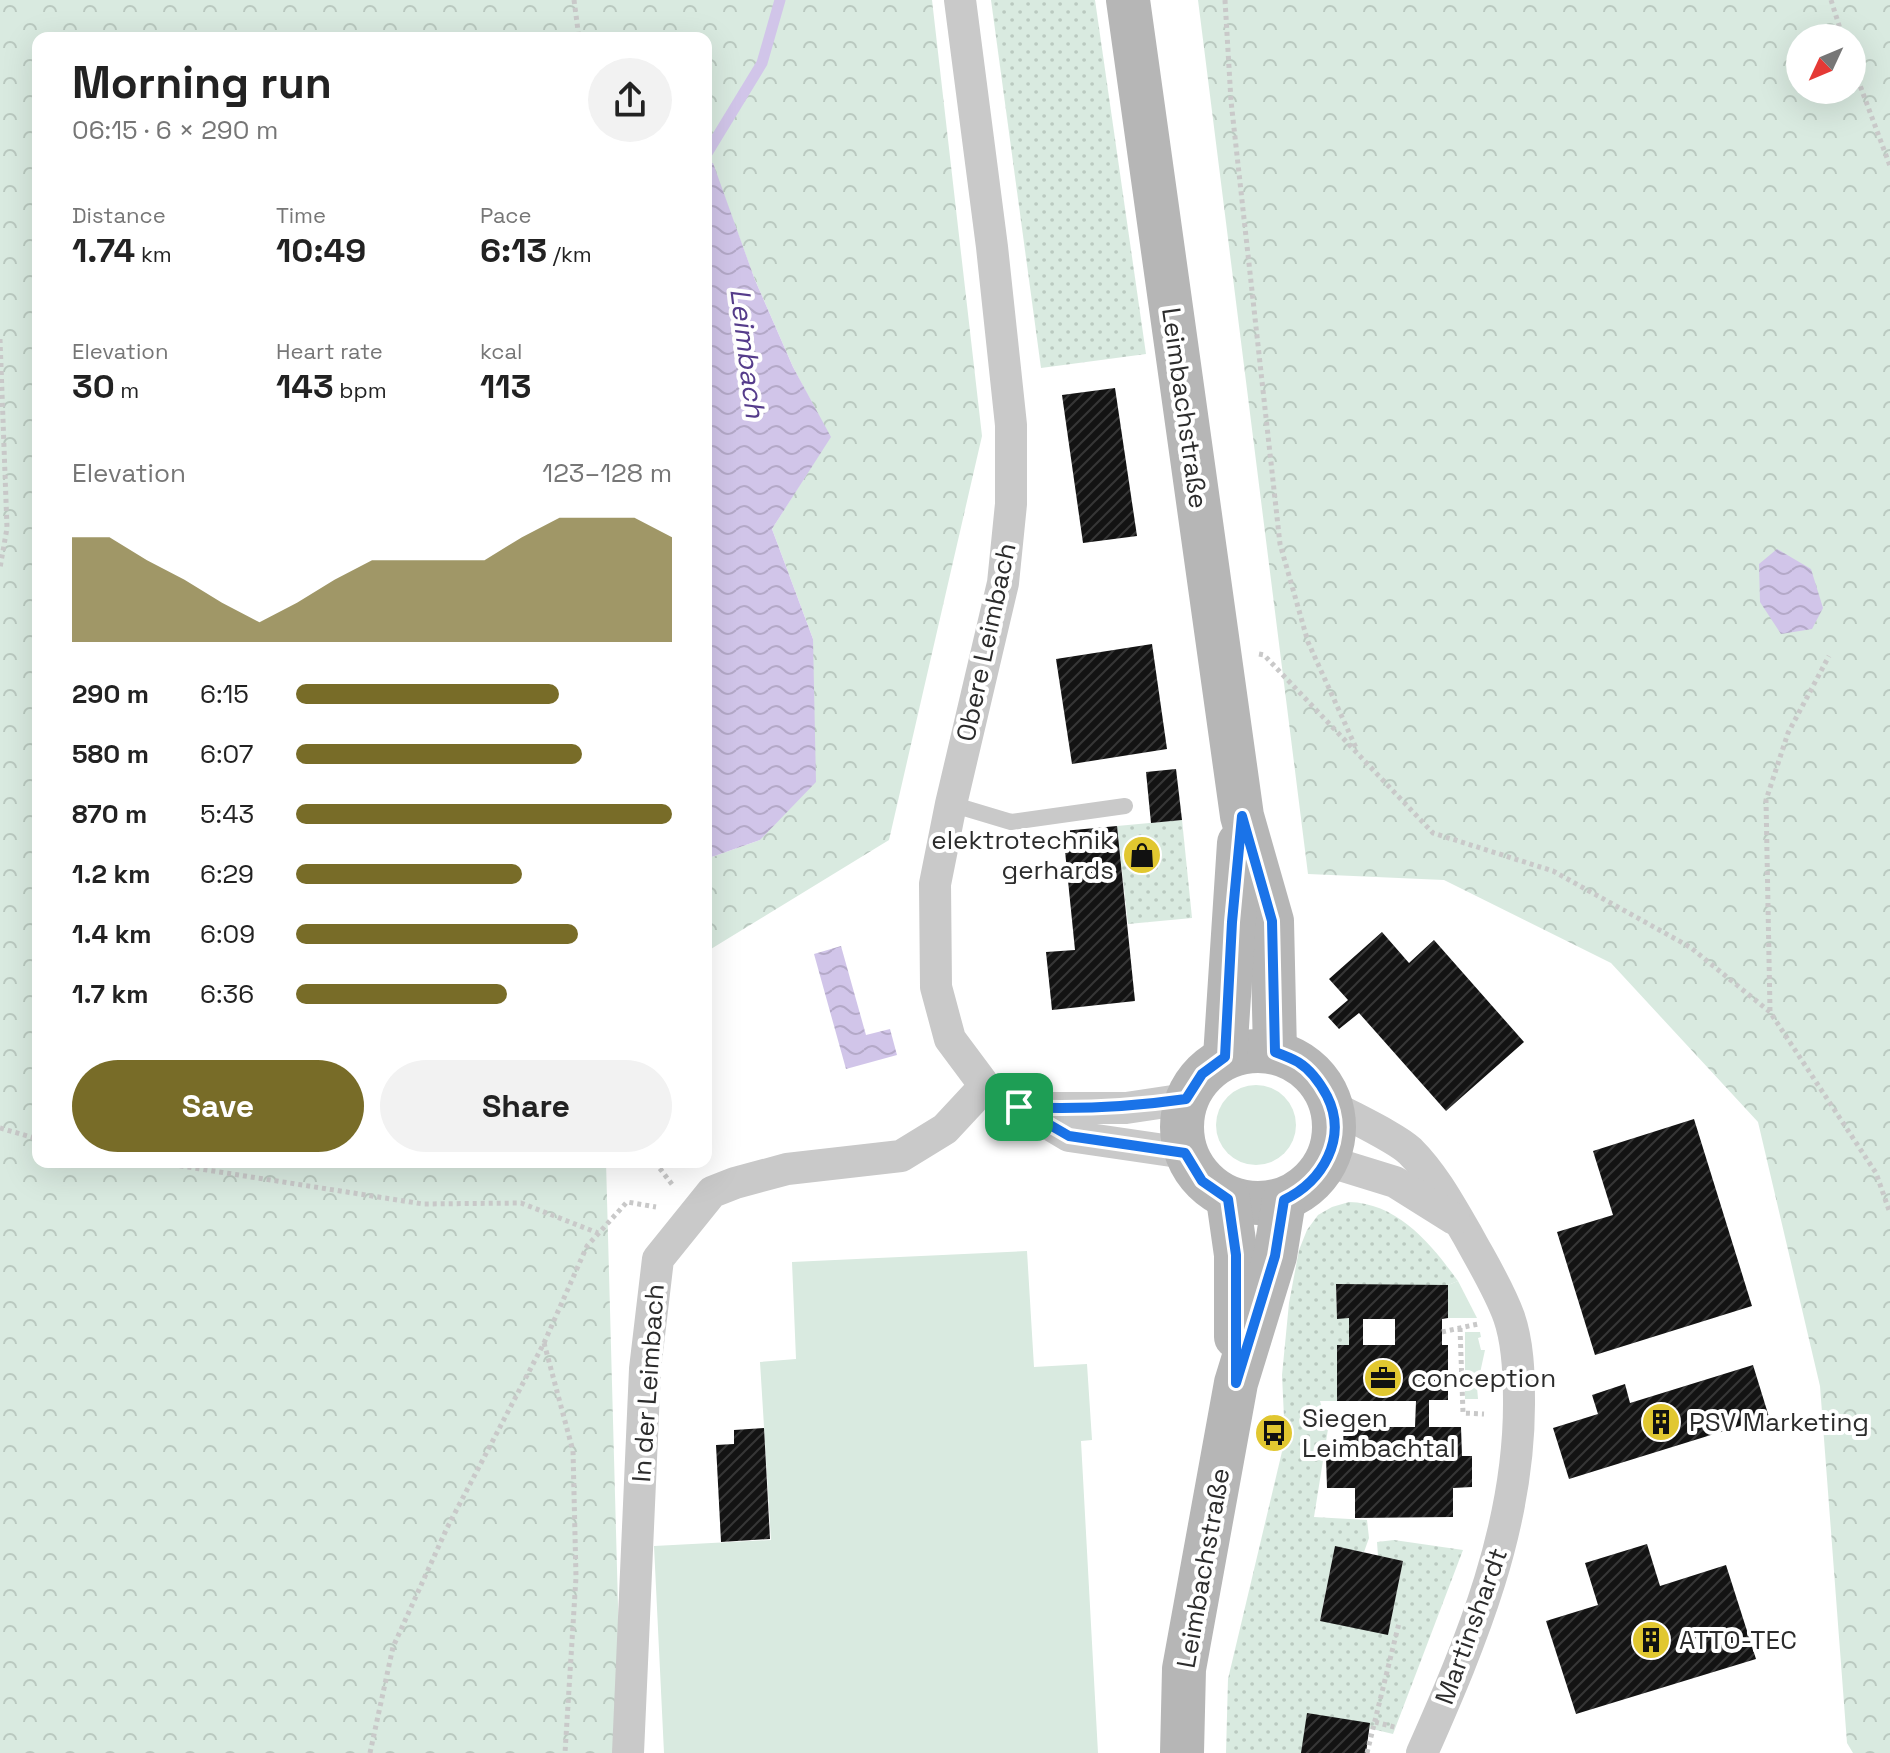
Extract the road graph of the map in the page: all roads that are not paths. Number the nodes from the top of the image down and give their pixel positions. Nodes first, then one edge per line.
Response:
1 (960, 0) edge
2 (1128, 0) edge
3 (951, 804) junction
4 (1125, 806) dead end
5 (1242, 816) junction
6 (1275, 1052) junction
7 (1225, 1057) junction
8 (985, 1086) junction
9 (1186, 1099) junction
10 (1332, 1106) junction
11 (1019, 1107) junction
12 (1185, 1153) junction
13 (1327, 1161) junction
14 (1228, 1199) junction
15 (1284, 1200) junction
16 (1459, 1222) junction
17 (1236, 1383) junction
18 (628, 1753) edge
19 (1182, 1753) edge
20 (1422, 1753) edge

1 - 3 street, Obere Leimbach
2 - 5 main road, Leimbachstraße
3 - 4 lane
3 - 8 street, Obere Leimbach
5 - 6 main road, Leimbachstraße
5 - 7 main road, Leimbachstraße
6 - 7 main road
6 - 10 main road
7 - 9 main road
8 - 11 street, Obere Leimbach
8 - 18 street, In der Leimbach
9 - 11 street, Obere Leimbach
9 - 12 main road
10 - 13 main road
10 - 16 street, Martinshardt
11 - 12 street, Obere Leimbach
12 - 14 main road
13 - 15 main road
13 - 16 street, Martinshardt
14 - 15 main road
14 - 17 main road, Leimbachstraße
15 - 17 main road, Leimbachstraße
16 - 20 street, Martinshardt
17 - 19 main road, Leimbachstraße

